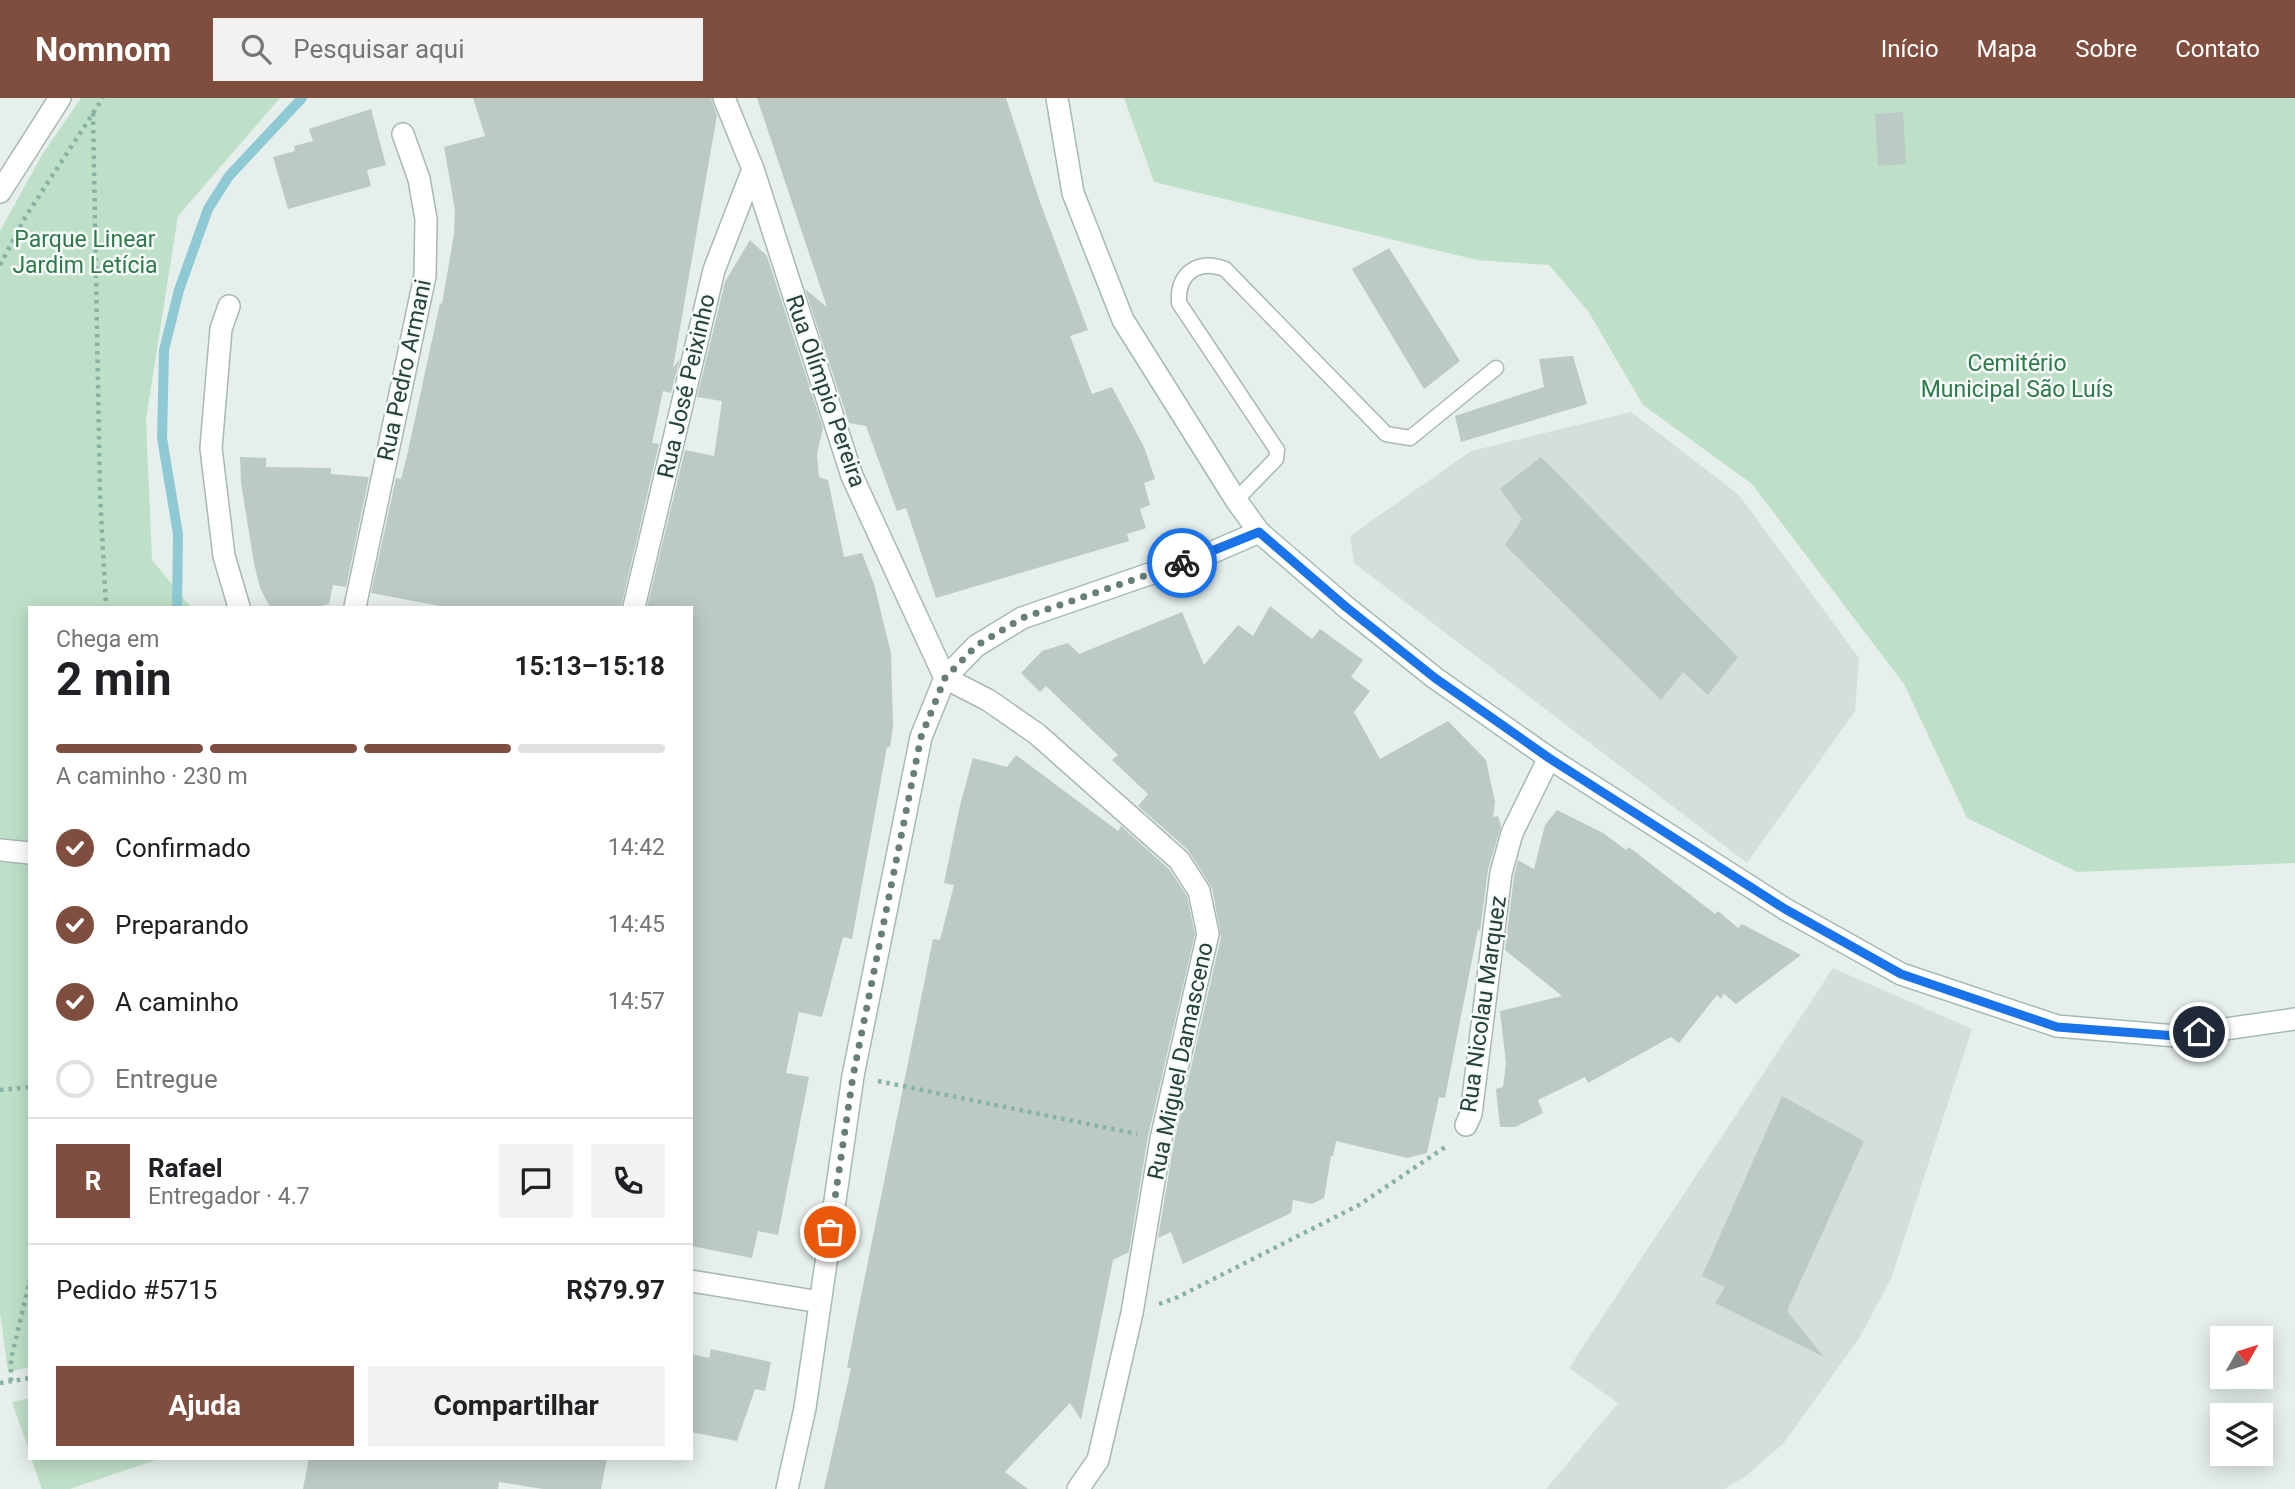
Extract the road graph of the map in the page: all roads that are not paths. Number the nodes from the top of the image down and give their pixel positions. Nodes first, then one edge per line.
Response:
1 (60, 98) edge
2 (724, 98) edge
3 (1057, 98) edge
4 (403, 134) dead end
5 (752, 169) junction
6 (0, 192) edge
7 (229, 306) dead end
8 (1496, 368) dead end
9 (1236, 500) junction
10 (1259, 532) junction
11 (239, 606) edge
12 (355, 606) edge
13 (634, 606) edge
14 (945, 678) junction
15 (1549, 758) junction
16 (0, 850) edge
17 (28, 853) edge
18 (2295, 1019) edge
19 (1466, 1125) road end
20 (693, 1282) edge
21 (820, 1302) junction
22 (787, 1489) edge
23 (1078, 1489) edge

1 - 6 street
2 - 5 street, Rua Olímpio Pereira
3 - 9 street
4 - 12 street, Rua Pedro Armani
5 - 13 street, Rua José Peixinho
5 - 14 street, Rua Olímpio Pereira
7 - 11 street
8 - 9 lane
9 - 10 street
10 - 14 street
10 - 15 street
14 - 21 street
14 - 23 street, Rua Miguel Damasceno
15 - 18 street
15 - 19 street, Rua Nicolau Marquez
16 - 17 street
20 - 21 street
21 - 22 street

